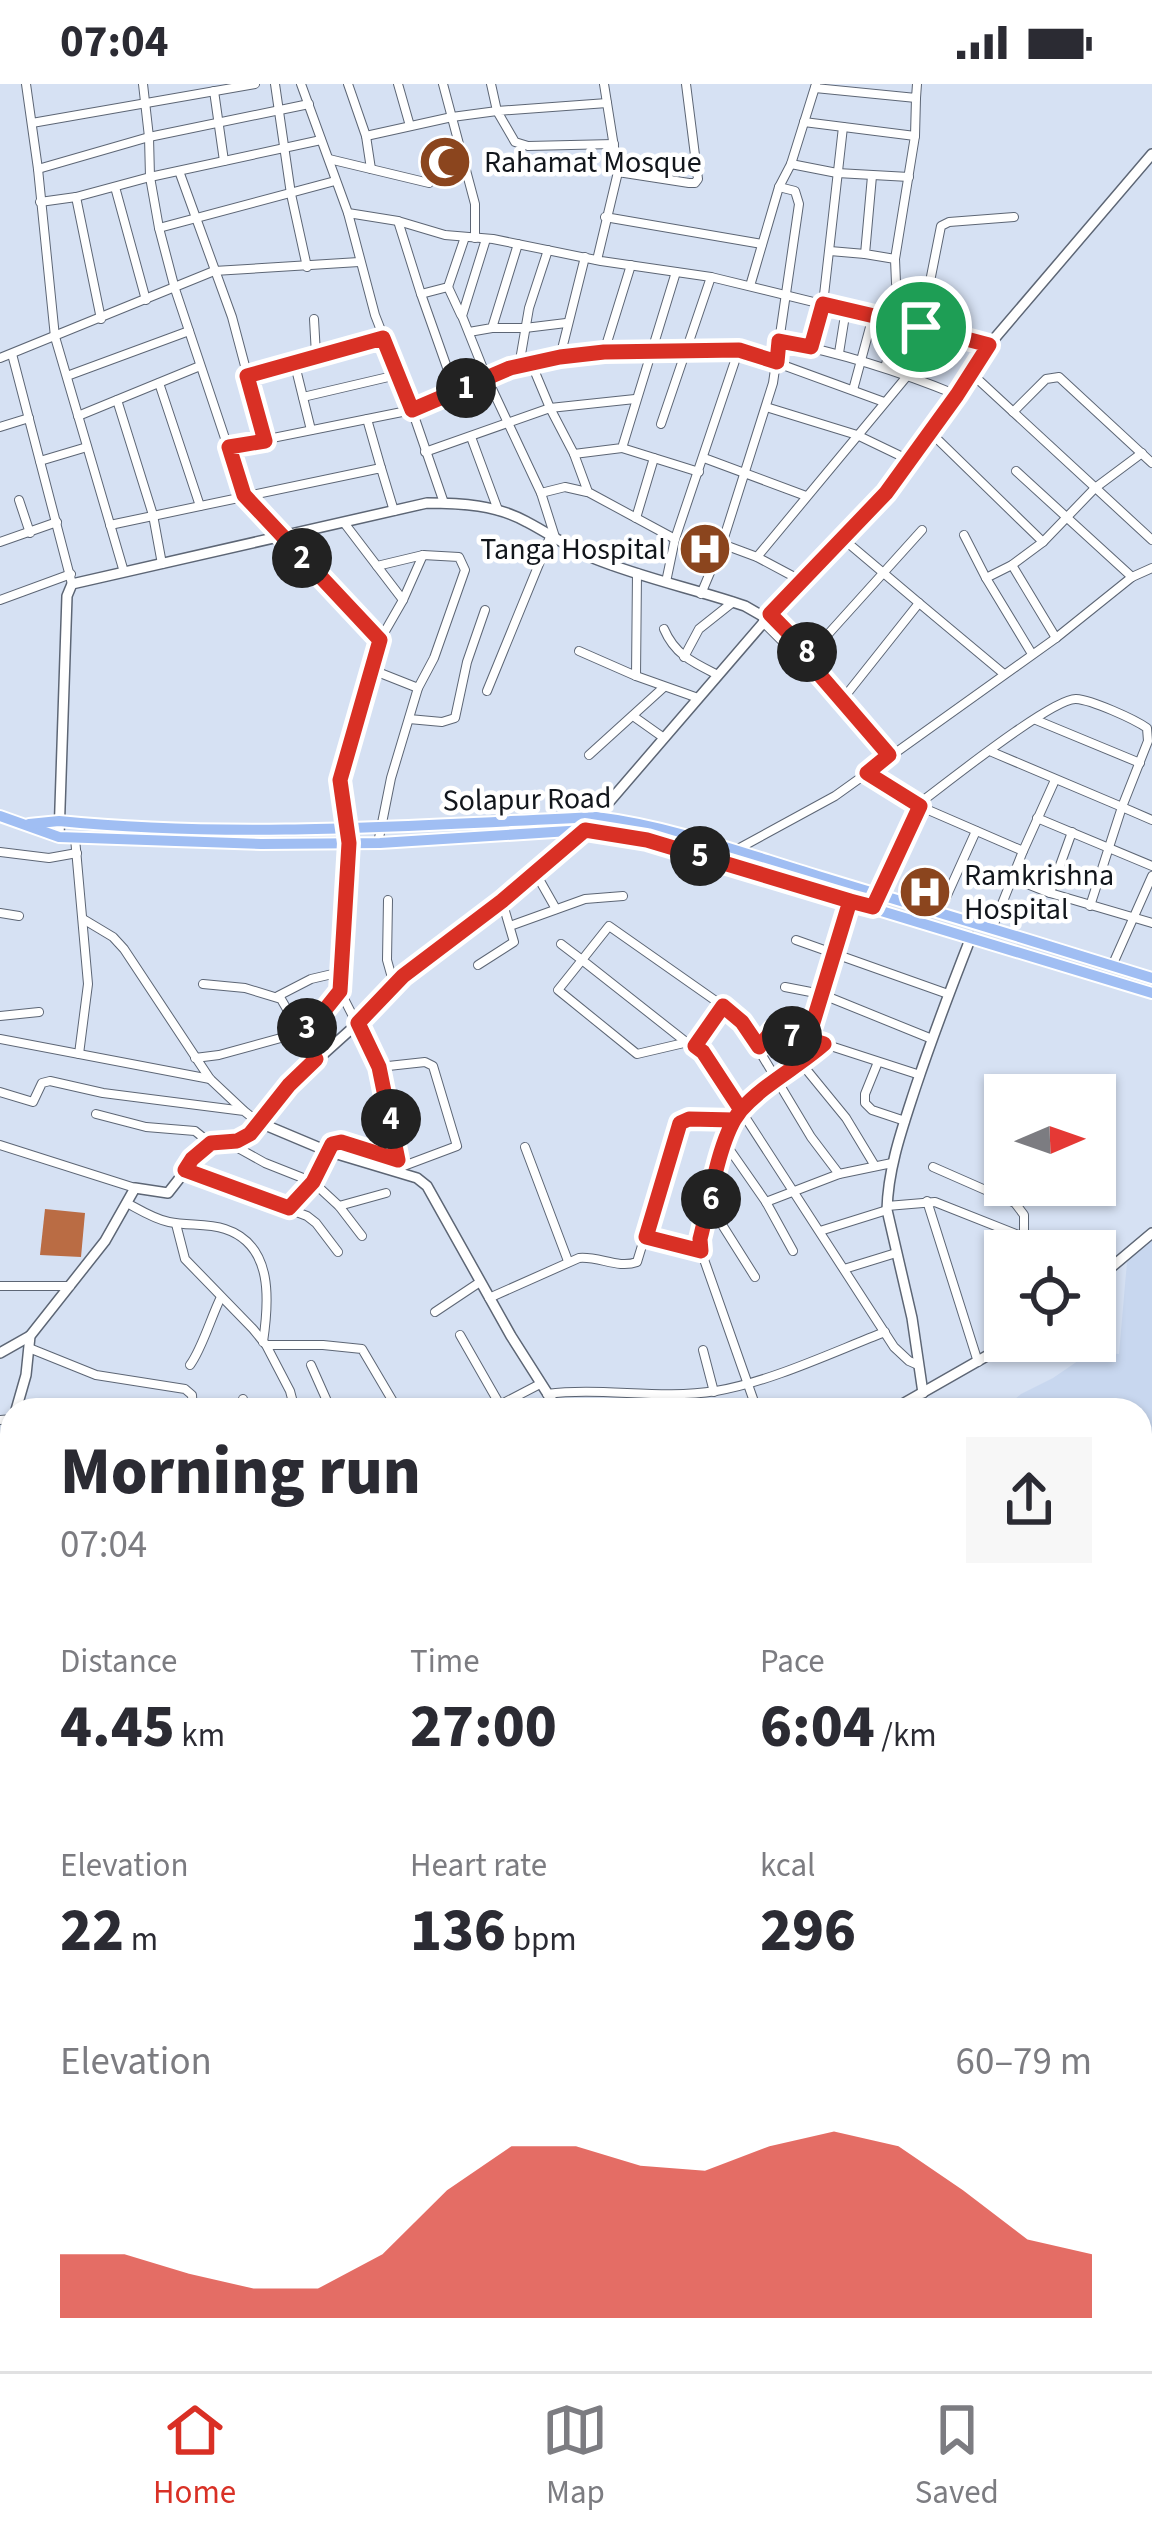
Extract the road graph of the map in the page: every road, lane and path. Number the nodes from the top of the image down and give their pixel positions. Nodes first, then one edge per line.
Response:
1 (26, 84) edge
2 (142, 84) edge
3 (255, 84) edge
4 (275, 84) edge
5 (301, 84) edge
6 (348, 84) edge
7 (398, 84) edge
8 (443, 84) edge
9 (490, 84) edge
10 (604, 84) edge
11 (686, 84) edge
12 (917, 84) edge
13 (816, 86) edge
14 (869, 89) edge
15 (214, 91) junction
16 (916, 98) junction
17 (144, 102) junction
18 (607, 103) junction
19 (309, 104) junction
20 (279, 110) junction
21 (497, 112) junction
22 (452, 117) junction
23 (804, 122) junction
24 (32, 123) junction
25 (218, 123) junction
26 (410, 126) junction
27 (842, 127) junction
28 (366, 136) junction
29 (915, 136) junction
30 (149, 137) junction
31 (321, 140) junction
32 (614, 144) junction
33 (283, 148) junction
34 (1152, 154) edge
35 (328, 158) junction
36 (224, 161) junction
37 (791, 164) junction
38 (38, 169) junction
39 (370, 169) junction
40 (178, 171) junction
41 (618, 172) junction
42 (837, 173) junction
43 (872, 176) junction
44 (150, 177) junction
45 (909, 177) junction
46 (335, 181) junction
47 (430, 183) dead end
48 (115, 187) junction
49 (778, 188) junction
50 (290, 194) junction
51 (76, 197) junction
52 (40, 202) junction
53 (348, 213) junction
54 (605, 217) junction
55 (1014, 217) dead end
56 (196, 218) junction
57 (398, 220) junction
58 (159, 227) junction
59 (475, 238) junction
60 (518, 244) junction
61 (762, 244) junction
62 (548, 250) junction
63 (830, 251) junction
64 (865, 254) junction
65 (584, 257) junction
66 (896, 259) junction
67 (597, 260) junction
68 (359, 262) junction
69 (631, 265) junction
70 (307, 267) junction
71 (214, 271) junction
72 (676, 272) junction
73 (711, 277) junction
74 (750, 286) junction
75 (448, 287) junction
76 (175, 289) junction
77 (421, 294) junction
78 (785, 295) junction
79 (146, 300) junction
80 (823, 304) junction
81 (846, 309) junction
82 (462, 316) junction
83 (873, 316) junction
84 (101, 319) junction
85 (314, 319) dead end
86 (897, 321) junction
87 (566, 323) junction
88 (917, 326) junction
89 (492, 328) junction
90 (525, 328) junction
91 (189, 331) junction
92 (469, 332) junction
93 (55, 337) junction
94 (383, 338) junction
95 (779, 341) junction
96 (989, 345) junction
97 (811, 347) junction
98 (739, 350) junction
99 (604, 352) junction
100 (684, 352) junction
101 (650, 353) junction
102 (839, 353) junction
103 (12, 354) junction
104 (316, 355) junction
105 (560, 357) junction
106 (0, 358) edge
107 (861, 360) junction
108 (294, 361) junction
109 (777, 362) junction
110 (532, 364) junction
111 (200, 366) junction
112 (519, 366) junction
113 (886, 368) junction
114 (971, 373) junction
115 (397, 375) junction
116 (908, 375) junction
117 (67, 376) junction
118 (247, 376) junction
119 (486, 376) junction
120 (159, 383) junction
121 (853, 390) junction
122 (457, 393) junction
123 (957, 395) junction
124 (304, 397) junction
125 (635, 399) junction
126 (117, 400) junction
127 (884, 402) junction
128 (766, 406) junction
129 (550, 408) junction
130 (412, 410) junction
131 (1013, 412) junction
132 (78, 416) junction
133 (28, 418) junction
134 (368, 418) junction
135 (508, 423) junction
136 (661, 424) dead end
137 (0, 427) edge
138 (311, 430) junction
139 (930, 432) junction
140 (857, 435) junction
141 (471, 437) junction
142 (265, 441) junction
143 (87, 447) junction
144 (229, 447) junction
145 (622, 448) junction
146 (425, 452) junction
147 (1142, 453) junction
148 (574, 454) junction
149 (654, 458) junction
150 (704, 458) junction
151 (909, 460) junction
152 (40, 461) junction
153 (1152, 463) edge
154 (381, 468) junction
155 (1016, 471) dead end
156 (699, 472) junction
157 (744, 474) junction
158 (1095, 488) junction
159 (588, 492) junction
160 (541, 493) junction
161 (244, 495) junction
162 (806, 496) junction
163 (19, 500) dead end
164 (444, 503) junction
165 (200, 506) junction
166 (498, 510) junction
167 (394, 511) junction
168 (153, 515) junction
169 (1067, 516) junction
170 (635, 518) junction
171 (57, 522) junction
172 (345, 524) junction
173 (110, 525) junction
174 (922, 530) dead end
175 (30, 532) junction
176 (964, 536) dead end
177 (283, 538) junction
178 (842, 538) junction
179 (553, 539) junction
180 (675, 539) junction
181 (1152, 540) edge
182 (0, 542) edge
183 (1042, 542) junction
184 (722, 544) junction
185 (423, 556) junction
186 (757, 556) junction
187 (162, 564) junction
188 (1012, 565) junction
189 (377, 566) junction
190 (1152, 568) edge
191 (124, 572) junction
192 (637, 573) junction
193 (884, 573) junction
194 (1132, 577) junction
195 (986, 578) junction
196 (71, 579) junction
197 (802, 580) junction
198 (666, 583) junction
199 (700, 594) junction
200 (0, 599) edge
201 (403, 600) junction
202 (733, 602) junction
203 (920, 603) junction
204 (484, 610) dead end
205 (766, 618) junction
206 (664, 629) dead end
207 (1056, 638) junction
208 (380, 640) junction
209 (579, 651) dead end
210 (1032, 654) junction
211 (684, 657) junction
212 (809, 661) junction
213 (370, 669) junction
214 (1004, 674) junction
215 (718, 675) junction
216 (636, 676) junction
217 (664, 686) junction
218 (418, 688) junction
219 (487, 691) dead end
220 (698, 698) junction
221 (842, 700) junction
222 (633, 716) junction
223 (409, 719) junction
224 (1034, 720) junction
225 (664, 738) junction
226 (990, 752) junction
227 (590, 754) dead end
228 (889, 755) junction
229 (1139, 764) junction
230 (867, 773) junction
231 (1055, 780) junction
232 (918, 806) junction
233 (1122, 807) junction
234 (0, 816) edge
235 (596, 817) junction
236 (1037, 818) junction
237 (1152, 820) edge
238 (59, 821) junction
239 (26, 824) junction
240 (348, 829) junction
241 (379, 829) junction
242 (585, 830) junction
243 (976, 831) junction
244 (1072, 832) junction
245 (58, 837) junction
246 (75, 838) junction
247 (349, 843) junction
248 (378, 843) junction
249 (1110, 848) junction
250 (0, 851) edge
251 (735, 851) junction
252 (1023, 851) junction
253 (77, 853) junction
254 (1152, 866) edge
255 (536, 872) junction
256 (1152, 876) edge
257 (1012, 878) junction
258 (1050, 893) junction
259 (623, 896) dead end
260 (388, 900) dead end
261 (502, 901) junction
262 (850, 901) junction
263 (876, 901) junction
264 (1090, 906) junction
265 (556, 909) junction
266 (0, 913) edge
267 (939, 913) junction
268 (20, 916) dead end
269 (1135, 917) junction
270 (83, 919) junction
271 (1152, 923) edge
272 (510, 926) junction
273 (992, 929) junction
274 (971, 937) junction
275 (796, 940) dead end
276 (561, 944) dead end
277 (834, 953) junction
278 (582, 960) junction
279 (478, 965) dead end
280 (1112, 966) junction
281 (340, 972) junction
282 (1152, 978) edge
283 (203, 984) dead end
284 (394, 985) junction
285 (785, 987) dead end
286 (340, 991) junction
287 (1152, 993) edge
288 (821, 994) junction
289 (948, 994) junction
290 (277, 997) junction
291 (723, 1006) junction
292 (39, 1012) dead end
293 (0, 1016) edge
294 (358, 1023) junction
295 (299, 1033) junction
296 (0, 1039) edge
297 (808, 1039) junction
298 (932, 1039) junction
299 (690, 1044) junction
300 (824, 1044) junction
301 (759, 1047) junction
302 (79, 1054) junction
303 (195, 1058) junction
304 (316, 1059) junction
305 (878, 1063) junction
306 (801, 1064) junction
307 (379, 1067) junction
308 (920, 1075) junction
309 (210, 1079) junction
310 (777, 1081) junction
311 (0, 1092) edge
312 (741, 1110) junction
313 (244, 1111) junction
314 (96, 1114) dead end
315 (734, 1120) junction
316 (905, 1121) junction
317 (258, 1122) junction
318 (227, 1142) junction
319 (211, 1143) junction
320 (725, 1143) junction
321 (0, 1145) edge
322 (525, 1147) dead end
323 (327, 1151) junction
324 (892, 1163) junction
325 (397, 1166) junction
326 (875, 1166) junction
327 (933, 1167) dead end
328 (185, 1170) junction
329 (839, 1174) junction
330 (313, 1182) junction
331 (135, 1188) junction
332 (794, 1189) junction
333 (386, 1193) dead end
334 (927, 1201) junction
335 (766, 1202) junction
336 (127, 1203) junction
337 (710, 1204) junction
338 (339, 1206) junction
339 (289, 1208) junction
340 (887, 1208) junction
341 (176, 1223) junction
342 (1005, 1230) edge
343 (1024, 1230) edge
344 (820, 1232) junction
345 (1152, 1233) edge
346 (362, 1236) dead end
347 (646, 1237) junction
348 (793, 1250) dead end
349 (701, 1251) junction
350 (338, 1252) dead end
351 (896, 1253) junction
352 (568, 1261) junction
353 (1116, 1263) edge
354 (844, 1268) junction
355 (754, 1276) dead end
356 (480, 1282) junction
357 (0, 1286) edge
358 (71, 1286) junction
359 (221, 1297) junction
360 (489, 1298) junction
361 (435, 1312) dead end
362 (884, 1332) junction
363 (460, 1335) dead end
364 (29, 1342) junction
365 (264, 1344) junction
366 (703, 1350) dead end
367 (0, 1353) edge
368 (984, 1358) edge
369 (978, 1362) junction
370 (190, 1365) dead end
371 (311, 1365) dead end
372 (918, 1365) junction
373 (748, 1383) junction
374 (543, 1389) junction
375 (714, 1391) junction
376 (923, 1393) junction
377 (19, 1398) edge
378 (192, 1398) edge
379 (291, 1398) edge
380 (326, 1398) edge
381 (391, 1398) edge
382 (491, 1398) edge
383 (519, 1398) edge
384 (549, 1398) edge
385 (753, 1398) edge
386 (914, 1398) edge

1 - 24 street
2 - 17 street
3 - 15 street
4 - 20 street
5 - 19 street
6 - 28 street
7 - 26 street
8 - 22 street
9 - 21 street
10 - 18 street
11 - 41 street
12 - 16 street
13 - 14 street
13 - 23 street
14 - 16 street
15 - 17 street
15 - 25 street
16 - 29 street
17 - 24 street
17 - 30 street
18 - 21 street
18 - 32 street
19 - 20 street
19 - 31 street
20 - 25 street
20 - 33 street
21 - 22 street
21 - 32 street
22 - 26 street
22 - 59 street
23 - 27 street
23 - 37 street
24 - 38 street
25 - 30 street
25 - 36 street
26 - 28 street
27 - 29 street
27 - 42 street
28 - 39 street
29 - 45 street
30 - 38 street
30 - 44 street
31 - 33 street
31 - 35 street
32 - 41 street
33 - 36 street
33 - 50 street
34 - 96 street
35 - 39 street
35 - 46 street
36 - 40 street
37 - 42 street
37 - 49 street
38 - 52 street
39 - 47 street
40 - 44 street
40 - 56 street
41 - 54 street
42 - 43 street
42 - 63 street
43 - 45 street
43 - 64 street
44 - 48 street
44 - 58 street
45 - 66 street
46 - 50 street
46 - 53 street
48 - 51 street
48 - 79 street
49 - 61 street
49 - 78 street
50 - 56 street
50 - 70 street
51 - 52 street
51 - 84 street
52 - 93 street
53 - 57 street
53 - 68 street
54 - 61 street
54 - 67 street
55 - 88 street
56 - 58 street
56 - 71 street
57 - 59 street
57 - 77 street
58 - 76 street
59 - 60 street
59 - 75 street
59 - 82 street
60 - 62 street
60 - 89 street
61 - 74 street
62 - 65 street
62 - 90 street
63 - 64 street
63 - 80 street
64 - 66 street
65 - 67 street
65 - 87 street
66 - 88 street
67 - 69 street
68 - 70 street
68 - 94 street
69 - 72 street
69 - 99 street
70 - 71 street
71 - 76 street
71 - 118 street
72 - 73 street
72 - 101 street
73 - 74 street
73 - 100 street
74 - 78 street
75 - 77 street
75 - 82 street
76 - 79 street
76 - 91 street
77 - 122 street
78 - 80 street
78 - 95 street
79 - 84 street
80 - 81 street
80 - 97 street
81 - 83 street
81 - 102 street
82 - 92 street
83 - 86 street
83 - 107 street
84 - 93 street
85 - 104 street
86 - 88 street
86 - 113 street
87 - 90 street
87 - 105 street
88 - 96 street
89 - 90 street
89 - 92 street
90 - 112 street
91 - 111 street
91 - 117 street
92 - 119 street
93 - 103 street
93 - 117 street
94 - 104 street
94 - 115 street
95 - 97 street
95 - 109 street
96 - 114 street
97 - 102 street
98 - 100 street
98 - 109 street
98 - 150 street
99 - 101 street
99 - 105 street
100 - 101 street
100 - 136 street
101 - 125 street
102 - 107 street
103 - 106 street
103 - 133 street
104 - 108 street
105 - 110 street
107 - 113 street
107 - 121 street
108 - 118 street
108 - 124 street
109 - 121 street
109 - 128 street
110 - 112 street
110 - 129 street
111 - 120 street
111 - 144 street
112 - 119 street
113 - 116 street
114 - 123 street
114 - 131 street
115 - 124 street
115 - 130 street
116 - 123 street
116 - 127 street
117 - 132 street
118 - 142 street
119 - 122 street
119 - 135 street
120 - 126 street
120 - 165 street
121 - 127 street
122 - 130 street
123 - 139 street
124 - 138 street
125 - 129 street
125 - 145 street
126 - 132 street
126 - 168 street
127 - 140 street
128 - 140 street
128 - 157 street
129 - 135 street
129 - 148 street
130 - 134 street
130 - 146 street
131 - 147 street
131 - 158 street
132 - 143 street
133 - 137 street
133 - 152 street
134 - 138 street
134 - 154 street
135 - 141 street
135 - 160 street
138 - 142 street
139 - 151 street
139 - 183 street
140 - 151 street
140 - 162 street
141 - 146 street
141 - 166 street
142 - 144 street
143 - 152 street
143 - 173 street
144 - 161 street
145 - 148 street
145 - 149 street
146 - 164 street
147 - 153 street
147 - 158 street
148 - 159 street
149 - 156 street
149 - 170 street
150 - 156 street
150 - 157 street
151 - 178 street
152 - 171 street
154 - 161 street
154 - 167 street
155 - 169 street
156 - 180 street
157 - 162 street
157 - 184 street
158 - 169 street
158 - 181 street
159 - 160 street
159 - 170 street
160 - 179 street
161 - 165 street
161 - 177 street
162 - 186 street
163 - 175 street
164 - 166 street
164 - 167 street
165 - 168 street
166 - 179 street
167 - 172 street
168 - 173 street
168 - 187 street
169 - 183 street
169 - 194 street
170 - 180 street
171 - 175 street
171 - 196 street
172 - 177 street
172 - 189 street
173 - 191 street
174 - 193 street
175 - 182 street
176 - 195 street
177 - 187 street
177 - 208 street
178 - 193 street
178 - 197 street
179 - 192 street
179 - 219 street
180 - 198 street
183 - 188 street
184 - 186 street
184 - 199 street
185 - 189 street
185 - 201 street
185 - 218 street
186 - 197 street
187 - 191 street
188 - 195 street
188 - 207 street
189 - 201 street
190 - 194 street
191 - 196 street
192 - 198 street
192 - 216 street
193 - 203 street
193 - 212 street
194 - 207 street
195 - 210 street
196 - 200 street
196 - 238 street
197 - 205 street
198 - 199 street
199 - 202 street
201 - 208 street
202 - 205 street
202 - 211 street
203 - 214 street
203 - 221 street
204 - 223 street
205 - 212 street
205 - 215 street
206 - 211 street
207 - 210 street
208 - 213 street
209 - 216 street
210 - 214 street
211 - 215 street
212 - 221 street
213 - 218 street
213 - 240 street
214 - 228 street
215 - 220 street
216 - 217 street
217 - 220 street
217 - 222 street
218 - 223 street
220 - 225 street
221 - 228 street
222 - 225 street
222 - 227 street
223 - 241 street
224 - 226 street
224 - 229 street
224 - 229 street
225 - 235 street
226 - 231 street
226 - 232 street
228 - 230 street
229 - 233 street
230 - 232 street
230 - 251 street
231 - 233 street
231 - 236 street
232 - 243 street
232 - 263 street
233 - 237 street
233 - 249 street
234 - 239 main road, Solapur Road
235 - 241 main road, Solapur Road
235 - 242 street
235 - 251 main road, Solapur Road
236 - 244 street
236 - 252 street
238 - 239 main road, Solapur Road
238 - 240 main road, Solapur Road
238 - 245 street
239 - 245 main road, Solapur Road
240 - 241 main road, Solapur Road
240 - 247 street
241 - 248 street
242 - 248 main road, Solapur Road
242 - 255 street
242 - 262 main road, Solapur Road
243 - 252 street
243 - 267 street
244 - 249 street
244 - 258 street
245 - 246 main road, Solapur Road
246 - 247 main road, Solapur Road
246 - 253 street
247 - 248 main road, Solapur Road
247 - 281 street
249 - 254 street
249 - 264 street
250 - 253 street
251 - 263 main road, Solapur Road
252 - 257 street
253 - 270 street
255 - 261 street
255 - 265 street
256 - 269 street
257 - 258 street
257 - 273 street
258 - 264 street
259 - 265 street
260 - 284 street
261 - 272 street
261 - 284 street
262 - 263 main road, Solapur Road
262 - 277 street
263 - 267 main road, Solapur Road
263 - 274 main road, Solapur Road
264 - 269 street
265 - 272 street
266 - 268 street
267 - 273 main road, Solapur Road
269 - 271 street
269 - 280 street
270 - 302 street
270 - 303 street
272 - 279 street
273 - 280 main road, Solapur Road
274 - 287 main road, Solapur Road
274 - 289 street
275 - 277 street
276 - 278 street
277 - 288 street
277 - 289 street
278 - 291 street
278 - 299 street
278 - 299 street
280 - 282 main road, Solapur Road
281 - 286 street
281 - 290 street
283 - 290 street
284 - 294 street
285 - 288 street
286 - 294 street
286 - 295 street
288 - 297 street
288 - 298 street
289 - 298 street
290 - 295 street
291 - 299 street
291 - 301 street
292 - 293 street
294 - 304 street
294 - 307 street
295 - 303 street
295 - 304 street
296 - 302 street
297 - 300 street
297 - 301 street
298 - 308 street
299 - 312 street
300 - 305 street
300 - 306 street
301 - 310 street
302 - 309 street
303 - 309 street
304 - 317 street
305 - 308 street
305 - 316 street
306 - 310 street
306 - 326 street
307 - 325 street
307 - 325 street
308 - 316 street
309 - 313 street
310 - 312 street
310 - 329 street
311 - 313 street
312 - 315 street
312 - 332 street
313 - 317 street
314 - 319 street
315 - 320 street
315 - 347 street
316 - 324 street
317 - 318 street
317 - 323 street
318 - 319 street
318 - 330 street
319 - 328 street
320 - 335 street
320 - 337 street
321 - 331 street
322 - 352 street
323 - 325 street
323 - 330 street
324 - 326 street
324 - 340 street
325 - 356 street
326 - 329 street
327 - 343 street
328 - 331 street
328 - 339 street
329 - 332 street
330 - 338 street
330 - 339 street
331 - 336 street
332 - 335 street
332 - 344 street
333 - 338 street
334 - 340 street
334 - 342 street
334 - 369 street
335 - 348 street
336 - 341 street
336 - 358 street
337 - 349 street
337 - 355 street
338 - 346 street
339 - 350 street
340 - 344 street
340 - 351 street
341 - 359 street
341 - 365 street
344 - 354 street
345 - 353 street
347 - 349 street
347 - 352 street
349 - 373 street
351 - 354 street
351 - 372 street
352 - 360 street
354 - 362 street
356 - 360 street
356 - 361 street
357 - 358 street
358 - 364 street
359 - 365 street
359 - 370 street
360 - 374 street
362 - 372 street
362 - 373 street
363 - 382 street
364 - 367 street
364 - 377 street
364 - 378 street
365 - 379 street
365 - 381 street
366 - 375 street
368 - 369 street
369 - 376 street
371 - 380 street
372 - 376 street
373 - 375 street
373 - 385 street
374 - 375 street
374 - 383 street
374 - 384 street
376 - 386 street

